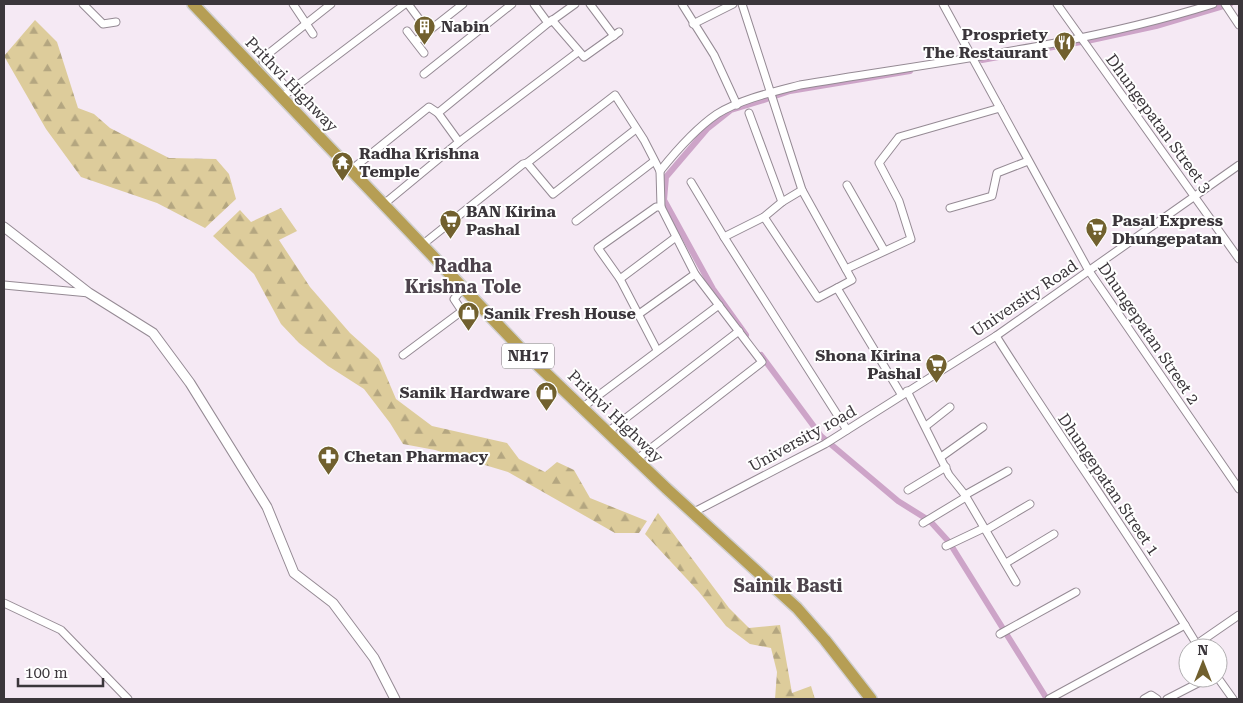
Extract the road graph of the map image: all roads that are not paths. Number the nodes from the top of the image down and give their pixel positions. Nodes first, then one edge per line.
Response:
1 (83, 4) edge
2 (193, 4) edge
3 (293, 4) edge
4 (331, 4) edge
5 (407, 4) edge
6 (463, 4) edge
7 (512, 4) edge
8 (534, 4) edge
9 (575, 4) edge
10 (590, 4) edge
11 (682, 4) edge
12 (733, 4) edge
13 (742, 4) edge
14 (943, 4) edge
15 (1057, 4) edge
16 (1213, 4) edge
17 (1226, 5) edge
18 (116, 22) dead end
19 (550, 22) junction
20 (306, 24) junction
21 (693, 24) junction
22 (1239, 25) edge
23 (407, 31) dead end
24 (428, 31) junction
25 (313, 34) dead end
26 (1082, 37) junction
27 (416, 41) junction
28 (578, 52) junction
29 (424, 53) dead end
30 (971, 56) junction
31 (424, 74) dead end
32 (769, 93) junction
33 (286, 94) junction
34 (737, 105) junction
35 (1000, 108) junction
36 (438, 113) junction
37 (749, 113) dead end
38 (636, 129) junction
39 (459, 142) junction
40 (653, 162) junction
41 (1028, 162) junction
42 (527, 163) junction
43 (1239, 165) edge
44 (351, 170) junction
45 (660, 172) junction
46 (691, 182) dead end
47 (847, 185) dead end
48 (802, 190) junction
49 (1194, 196) junction
50 (782, 202) junction
51 (384, 204) junction
52 (660, 207) junction
53 (950, 208) dead end
54 (764, 217) junction
55 (576, 221) dead end
56 (4, 227) edge
57 (676, 238) junction
58 (724, 238) junction
59 (422, 245) junction
60 (884, 250) junction
61 (1239, 259) edge
62 (846, 269) junction
63 (1089, 271) junction
64 (695, 274) junction
65 (620, 279) junction
66 (4, 285) edge
67 (463, 288) junction
68 (837, 288) junction
69 (89, 293) junction
70 (719, 305) junction
71 (639, 314) junction
72 (739, 331) junction
73 (996, 336) junction
74 (657, 350) junction
75 (403, 355) dead end
76 (920, 382) joint
77 (904, 392) junction
78 (583, 407) junction
79 (950, 407) dead end
80 (926, 426) junction
81 (984, 427) dead end
82 (847, 430) junction
83 (609, 431) junction
84 (941, 457) junction
85 (637, 459) junction
86 (946, 467) junction
87 (1008, 471) dead end
88 (1239, 489) edge
89 (908, 490) dead end
90 (966, 496) junction
91 (1030, 504) dead end
92 (694, 512) junction
93 (924, 523) dead end
94 (985, 529) junction
95 (1054, 534) dead end
96 (946, 546) dead end
97 (1006, 562) junction
98 (1016, 582) dead end
99 (1076, 592) dead end
100 (4, 603) edge
101 (1239, 615) edge
102 (1185, 625) junction
103 (1000, 634) dead end
104 (1193, 638) edge
105 (1209, 638) edge
106 (1188, 688) edge
107 (1225, 688) edge
108 (128, 699) edge
109 (395, 699) edge
110 (870, 699) edge
111 (1049, 699) edge
112 (1144, 699) edge
113 (1157, 699) edge
114 (1167, 699) edge
115 (1232, 699) edge

1 - 18 street
2 - 33 highway, Prithvi Highway / NH17
3 - 20 street
4 - 20 street
5 - 24 street
5 - 33 street
6 - 24 street
7 - 31 street
8 - 19 street
9 - 19 street
10 - 28 street
11 - 21 street
12 - 21 street
13 - 32 street
14 - 30 street, Dhungepatan Street 2
15 - 26 street, Dhungepatan Street 3
16 - 26 street
17 - 22 street
19 - 28 street
19 - 36 street
20 - 25 street
20 - 33 street
21 - 34 street
23 - 27 street
24 - 27 street
26 - 30 street
26 - 49 street, Dhungepatan Street 3
27 - 29 street
28 - 39 street
30 - 32 street
30 - 35 street, Dhungepatan Street 2
32 - 34 street
32 - 48 street
33 - 44 highway, Prithvi Highway / NH17
34 - 45 street
35 - 41 street, Dhungepatan Street 2
35 - 60 street
36 - 39 street
36 - 44 street
37 - 50 street
38 - 40 street
38 - 42 street
38 - 42 street
39 - 51 street
40 - 45 street
40 - 55 street
41 - 53 street
41 - 63 street, Dhungepatan Street 2
42 - 59 street
43 - 49 street, University Road
44 - 51 highway, Prithvi Highway / NH17
45 - 52 street
46 - 58 street
47 - 60 street
48 - 50 street
48 - 62 street
49 - 61 street, Dhungepatan Street 3
49 - 63 street, University Road
50 - 54 street
51 - 59 highway, Prithvi Highway / NH17
52 - 57 street
52 - 65 street
54 - 58 street
54 - 68 street
56 - 69 street
57 - 64 street
57 - 65 street
58 - 82 street
59 - 67 highway, Prithvi Highway / NH17
60 - 62 street
62 - 68 street
63 - 73 street, University Road
63 - 88 street, Dhungepatan Street 2
64 - 70 street
64 - 71 street
65 - 71 street
66 - 69 street
67 - 75 street
67 - 78 highway, Prithvi Highway / NH17
68 - 77 street
69 - 109 street
70 - 72 street
70 - 74 street
71 - 74 street
72 - 83 street
72 - 85 street
73 - 76 street, University Road
73 - 102 street, Dhungepatan Street 1
74 - 78 street
76 - 77 street, University road
77 - 80 street
77 - 82 street, University road
78 - 83 highway, Prithvi Highway / NH17
79 - 80 street
80 - 84 street
81 - 84 street
82 - 92 street, University road
83 - 85 highway, Prithvi Highway / NH17
84 - 86 street
85 - 92 highway, Prithvi Highway / NH17
86 - 89 street
86 - 90 street
87 - 90 street
90 - 93 street
90 - 94 street
91 - 94 street
92 - 110 highway, Prithvi Highway / NH17
94 - 96 street
94 - 97 street
95 - 97 street
97 - 98 street
99 - 103 street
100 - 108 street
101 - 105 street
102 - 104 street, Dhungepatan Street 1
102 - 111 street
106 - 114 street
107 - 115 street
112 - 113 street

